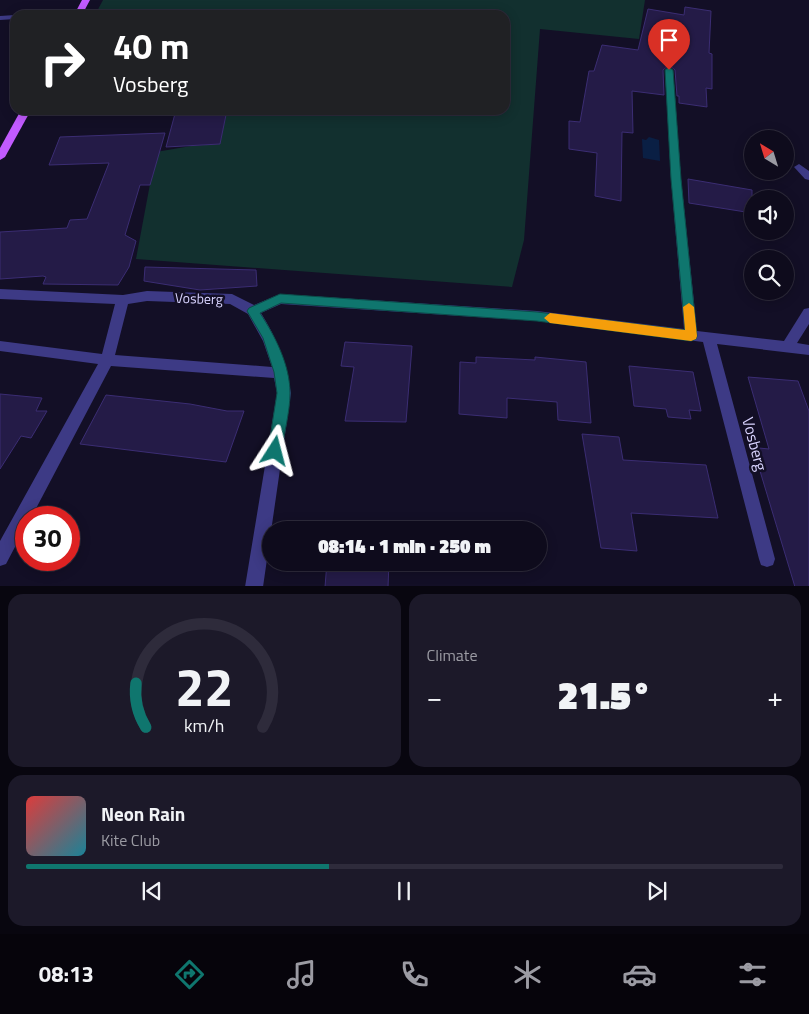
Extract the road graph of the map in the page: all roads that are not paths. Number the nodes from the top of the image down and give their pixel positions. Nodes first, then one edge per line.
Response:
1 (669, 70) dead end
2 (23, 115) edge
3 (0, 157) edge
4 (799, 167) dead end
5 (809, 178) edge
6 (0, 294) edge
7 (123, 300) junction
8 (253, 311) junction
9 (809, 313) edge
10 (691, 336) junction
11 (709, 338) junction
12 (0, 346) edge
13 (787, 348) junction
14 (809, 350) edge
15 (107, 360) junction
16 (281, 372) junction
17 (0, 558) edge
18 (767, 559) dead end
19 (254, 586) edge

1 - 10 street
2 - 3 main road
4 - 5 street
6 - 7 street, Vosberg
7 - 8 street, Vosberg
7 - 15 street
8 - 10 street
8 - 16 street
9 - 13 street
10 - 11 street
11 - 13 street
11 - 18 street, Vosberg
12 - 15 street
13 - 14 street
15 - 16 street
15 - 17 street
16 - 19 street

